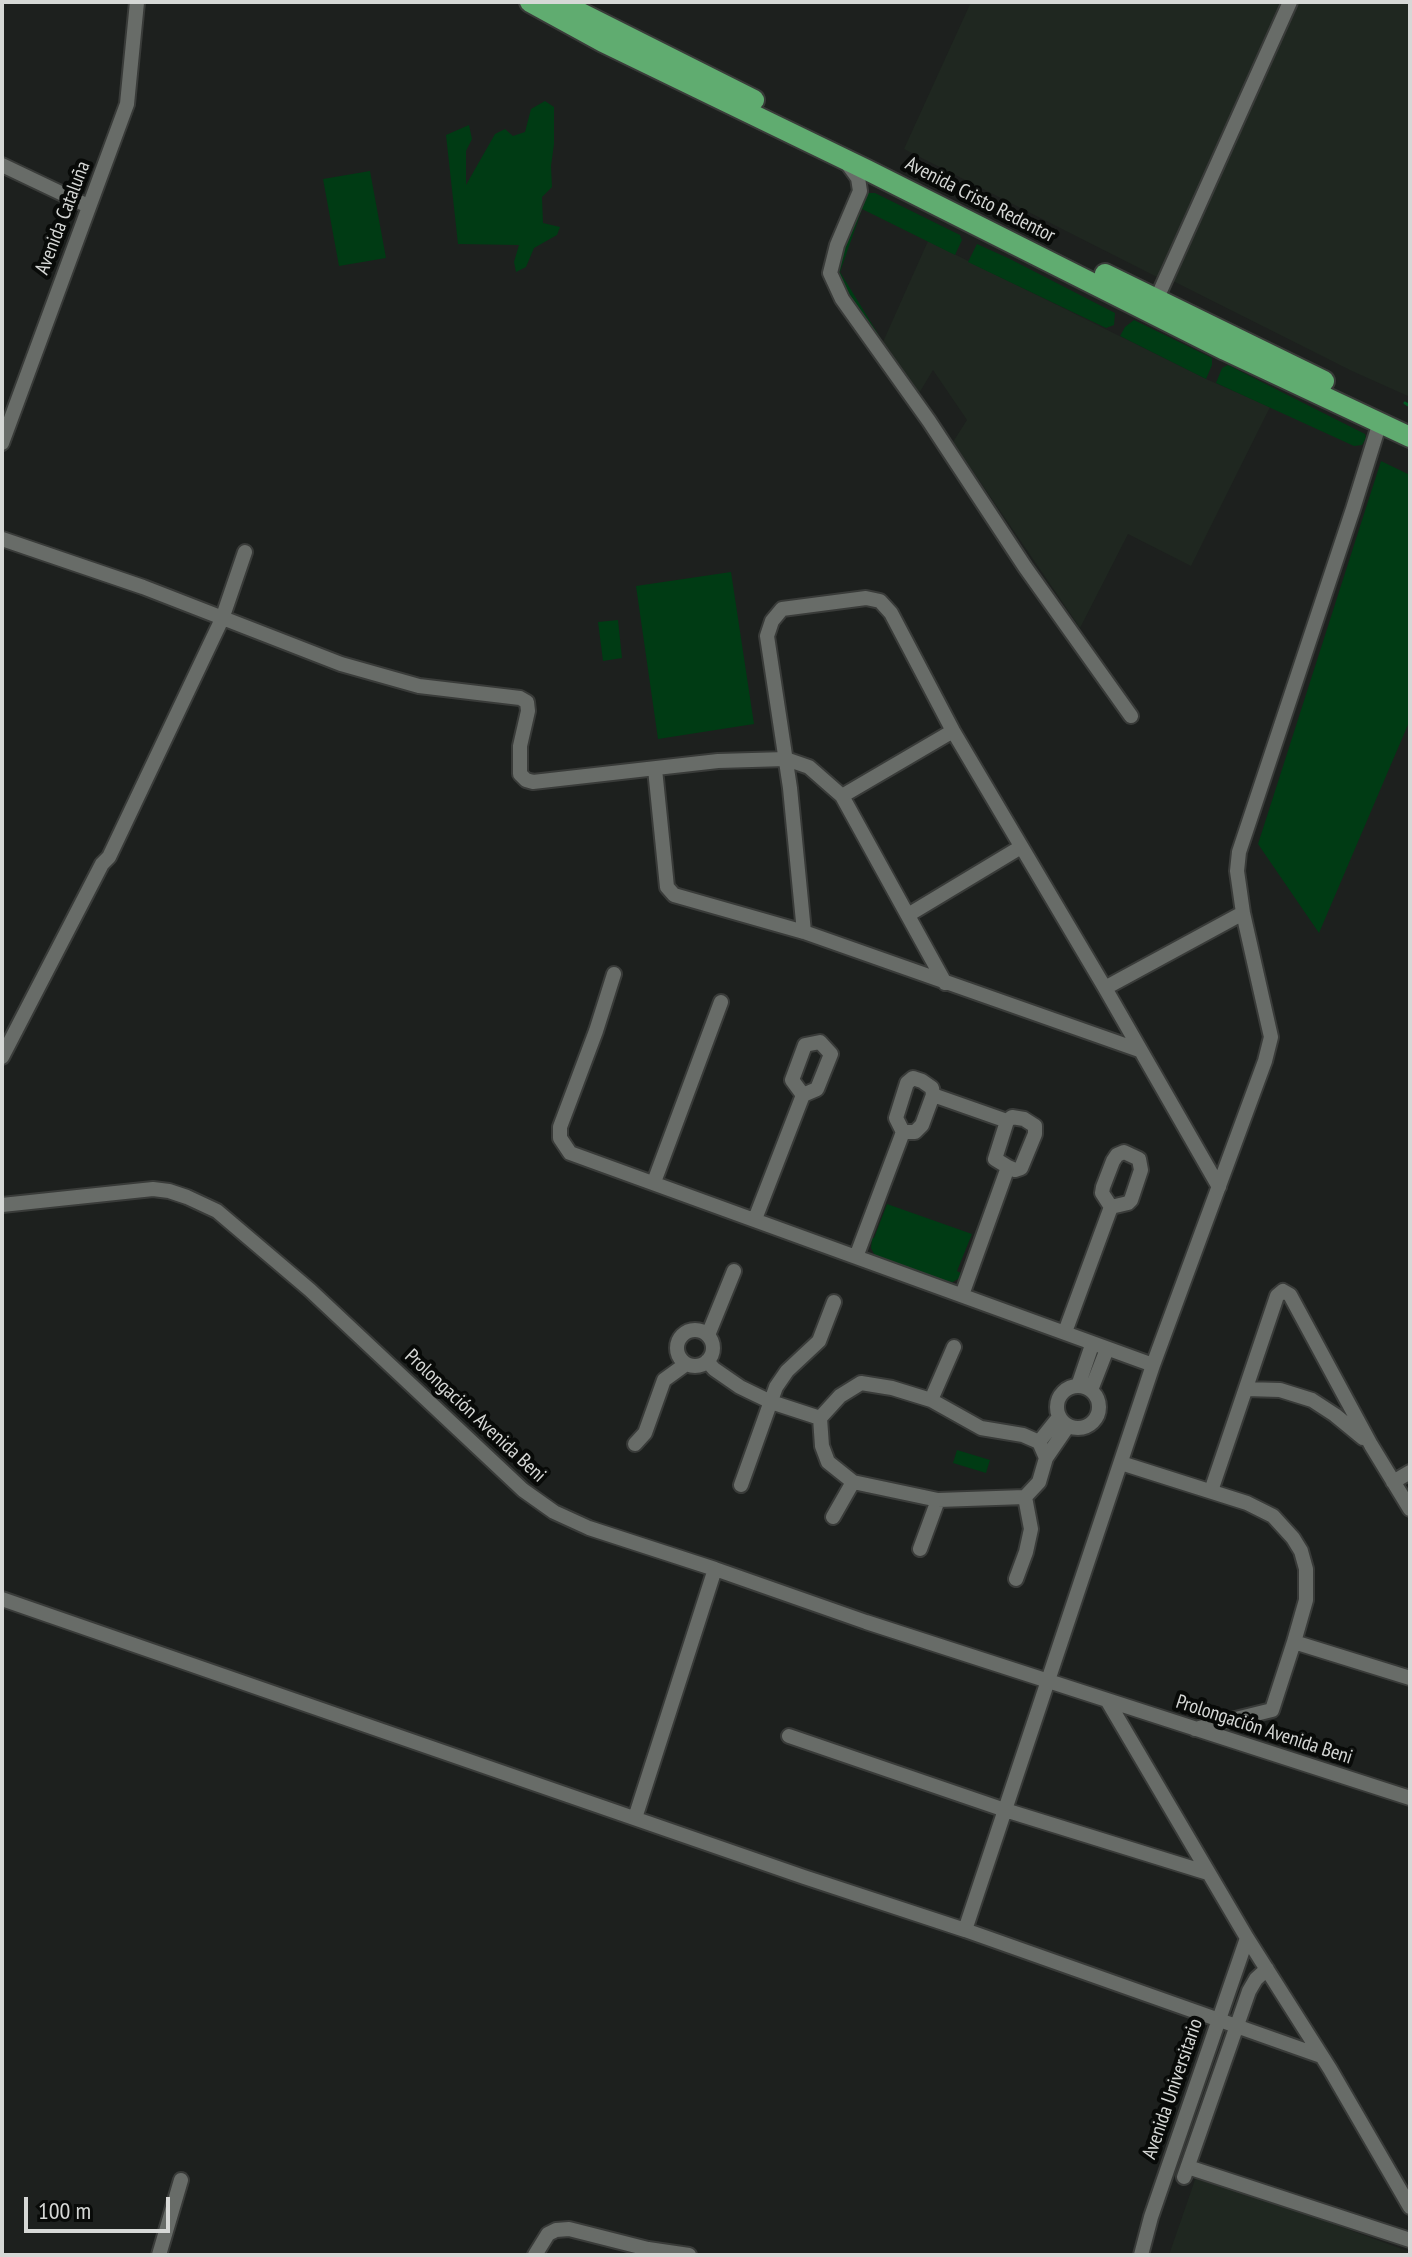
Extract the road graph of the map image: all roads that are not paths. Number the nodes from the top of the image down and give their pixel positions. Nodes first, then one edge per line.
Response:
1 (137, 2) edge
2 (530, 2) edge
3 (1290, 2) edge
4 (573, 5) edge
5 (843, 158) junction
6 (2, 165) edge
7 (902, 188) junction
8 (860, 191) junction
9 (88, 206) junction
10 (1157, 298) junction
11 (1380, 422) junction
12 (1410, 423) edge
13 (1410, 437) edge
14 (2, 443) edge
15 (2, 539) edge
16 (245, 552) dead end
17 (222, 619) junction
18 (1131, 716) dead end
19 (953, 731) junction
20 (786, 759) junction
21 (655, 769) junction
22 (842, 796) junction
23 (1021, 847) junction
24 (1243, 913) junction
25 (908, 915) junction
26 (804, 932) junction
27 (614, 974) dead end
28 (945, 983) junction
29 (1105, 988) junction
30 (721, 1002) dead end
31 (1139, 1050) junction
32 (2, 1057) edge
33 (803, 1095) dead end
34 (933, 1095) junction
35 (1007, 1121) junction
36 (903, 1132) junction
37 (1008, 1167) junction
38 (654, 1182) junction
39 (1219, 1187) junction
40 (2, 1205) edge
41 (1111, 1207) dead end
42 (755, 1219) junction
43 (856, 1257) junction
44 (734, 1271) dead end
45 (962, 1295) junction
46 (834, 1302) dead end
47 (1065, 1332) junction
48 (708, 1335) junction
49 (954, 1347) dead end
50 (1100, 1347) junction
51 (707, 1361) junction
52 (686, 1364) junction
53 (1153, 1365) junction
54 (1084, 1388) junction
55 (1246, 1389) junction
56 (931, 1400) junction
57 (771, 1402) junction
58 (820, 1418) junction
59 (1063, 1422) junction
60 (1039, 1442) junction
61 (635, 1444) dead end
62 (1371, 1445) junction
63 (1046, 1458) junction
64 (1121, 1463) junction
65 (1410, 1472) edge
66 (853, 1482) junction
67 (1393, 1482) junction
68 (741, 1485) dead end
69 (1211, 1491) junction
70 (1025, 1497) junction
71 (938, 1500) junction
72 (1410, 1509) edge
73 (833, 1517) dead end
74 (920, 1549) dead end
75 (715, 1569) junction
76 (1016, 1579) dead end
77 (2, 1599) edge
78 (1294, 1642) junction
79 (1410, 1660) edge
80 (1408, 1677) edge
81 (1048, 1680) junction
82 (1107, 1700) junction
83 (1195, 1729) junction
84 (789, 1736) dead end
85 (1410, 1798) edge
86 (1005, 1810) junction
87 (635, 1818) junction
88 (1208, 1873) junction
89 (965, 1930) junction
90 (1247, 1938) junction
91 (1267, 1969) junction
92 (1218, 2020) junction
93 (1236, 2025) junction
94 (1321, 2056) junction
95 (181, 2180) dead end
96 (1410, 2207) edge
97 (1410, 2240) edge
98 (647, 2252) edge
99 (159, 2255) edge
100 (535, 2255) edge
101 (689, 2255) edge
102 (1141, 2255) edge

1 - 9 street, Avenida Cataluña
2 - 5 highway, Avenida Cristo Redentor
3 - 10 street
4 - 10 highway, Avenida Cristo Redentor
5 - 7 highway, Avenida Cristo Redentor
5 - 8 street
6 - 9 street
7 - 8 street
7 - 11 highway, Avenida Cristo Redentor
8 - 18 street
9 - 14 street, Avenida Cataluña
10 - 12 highway, Avenida Cristo Redentor
11 - 13 highway, Avenida Cristo Redentor
11 - 24 street
15 - 17 street
16 - 17 street
17 - 21 street
17 - 32 street
19 - 20 street
19 - 22 street
19 - 23 street
20 - 21 street
20 - 22 street
20 - 26 street
21 - 26 street
22 - 25 street
23 - 25 street
23 - 29 street
24 - 29 street
24 - 39 street
25 - 28 street
26 - 28 street
27 - 38 street
28 - 31 street
29 - 31 street
30 - 38 street
31 - 39 street
33 - 42 street
34 - 35 street
34 - 36 street
34 - 36 street
35 - 37 street
35 - 37 street
36 - 43 street
37 - 45 street
38 - 42 street
39 - 53 street
40 - 75 street, Prolongación Avenida Beni
41 - 47 street
42 - 43 street
43 - 45 street
44 - 48 street
45 - 47 street
46 - 57 street
47 - 50 street
48 - 51 street
48 - 52 street
49 - 56 street
50 - 53 street
50 - 54 street
51 - 52 street
51 - 57 street
52 - 61 street
53 - 64 street
54 - 59 street
54 - 59 street
55 - 62 street
55 - 62 street
55 - 69 street
56 - 58 street
56 - 60 street
57 - 58 street
57 - 68 street
58 - 66 street
59 - 60 street
59 - 63 street
60 - 63 street
62 - 67 street
63 - 70 street
64 - 69 street
64 - 81 street
65 - 67 street
66 - 71 street
66 - 73 street
67 - 72 street
69 - 78 street
70 - 71 street
70 - 76 street
71 - 74 street
75 - 81 street, Prolongación Avenida Beni
75 - 87 street
77 - 87 street
78 - 80 street
78 - 83 street
79 - 80 street
81 - 82 street
81 - 86 street
82 - 83 street, Prolongación Avenida Beni
82 - 88 street
83 - 85 street, Prolongación Avenida Beni
84 - 86 street
86 - 88 street
86 - 89 street
87 - 89 street
88 - 90 street
89 - 92 street
90 - 91 street
90 - 92 street, Avenida Universitario
91 - 93 street
91 - 94 street
92 - 93 street
92 - 102 street, Avenida Universitario
93 - 94 street
93 - 97 street
94 - 96 street
95 - 99 street
98 - 100 street
98 - 101 street

